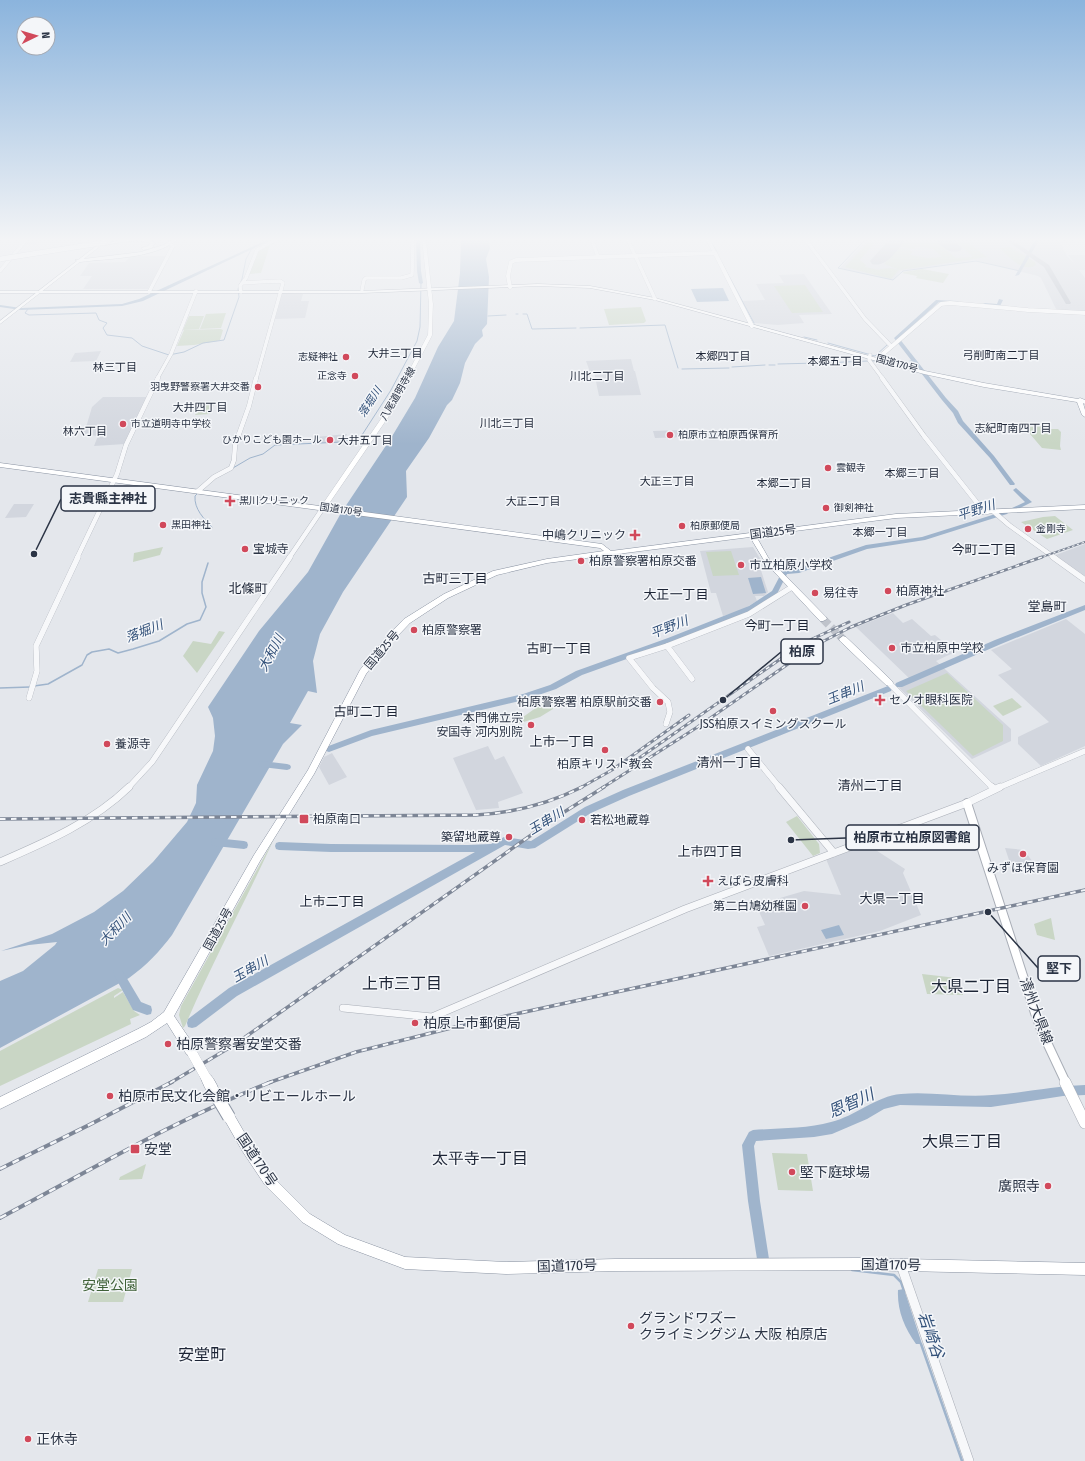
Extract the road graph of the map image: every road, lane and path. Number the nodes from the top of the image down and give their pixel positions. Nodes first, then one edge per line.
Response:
1 (19, 308) edge
2 (189, 308) edge
3 (276, 308) edge
4 (429, 308) edge
5 (689, 308) edge
6 (743, 308) edge
7 (857, 308) edge
8 (933, 308) edge
9 (1018, 308) edge
10 (1085, 313) edge
11 (0, 323) edge
12 (752, 325) junction
13 (891, 346) junction
14 (870, 356) junction
15 (878, 358) junction
16 (1082, 401) edge
17 (1085, 415) edge
18 (0, 465) edge
19 (114, 480) junction
20 (199, 492) junction
21 (1085, 507) edge
22 (324, 508) junction
23 (987, 512) junction
24 (996, 514) junction
25 (751, 534) junction
26 (609, 552) junction
27 (1085, 580) edge
28 (792, 587) junction
29 (823, 619) tunnel mouth
30 (843, 639) tunnel mouth
31 (667, 646) junction
32 (692, 679) dead end
33 (889, 683) joint
34 (29, 698) dead end
35 (666, 724) dead end
36 (748, 748) dead end
37 (1085, 751) edge
38 (994, 789) junction
39 (967, 803) junction
40 (834, 853) junction
41 (0, 862) edge
42 (343, 1008) dead end
43 (168, 1016) junction
44 (0, 1103) edge
45 (1085, 1123) edge
46 (901, 1264) junction
47 (1085, 1269) edge
48 (970, 1461) edge

1 - 11 main road
2 - 19 street
3 - 20 street
4 - 22 main road, 八尾道明寺線
5 - 12 main road, 国道170号
6 - 12 main road
7 - 13 street
8 - 13 main road
9 - 10 main road
12 - 14 main road, 国道170号
13 - 15 main road
14 - 15 main road, 国道170号
14 - 23 street
15 - 16 main road, 国道170号
16 - 17 main road, 国道170号
18 - 19 main road, 国道170号
19 - 20 main road, 国道170号
19 - 34 street
20 - 22 main road, 国道170号
21 - 24 main road, 国道25号
22 - 26 main road, 国道170号
22 - 41 street
23 - 24 main road, 国道25号
23 - 25 main road, 国道25号
24 - 27 street
25 - 26 main road, 国道25号
25 - 28 main road
26 - 43 main road, 国道25号
28 - 29 main road
28 - 31 street
30 - 33 main road
31 - 32 street
31 - 35 street
33 - 38 street
36 - 40 street
37 - 38 street
38 - 39 street
39 - 40 street
39 - 45 main road, 清州大県線
40 - 42 street
43 - 44 main road, 国道25号
43 - 46 main road, 国道170号, bridge
46 - 47 main road, 国道170号
46 - 48 street

